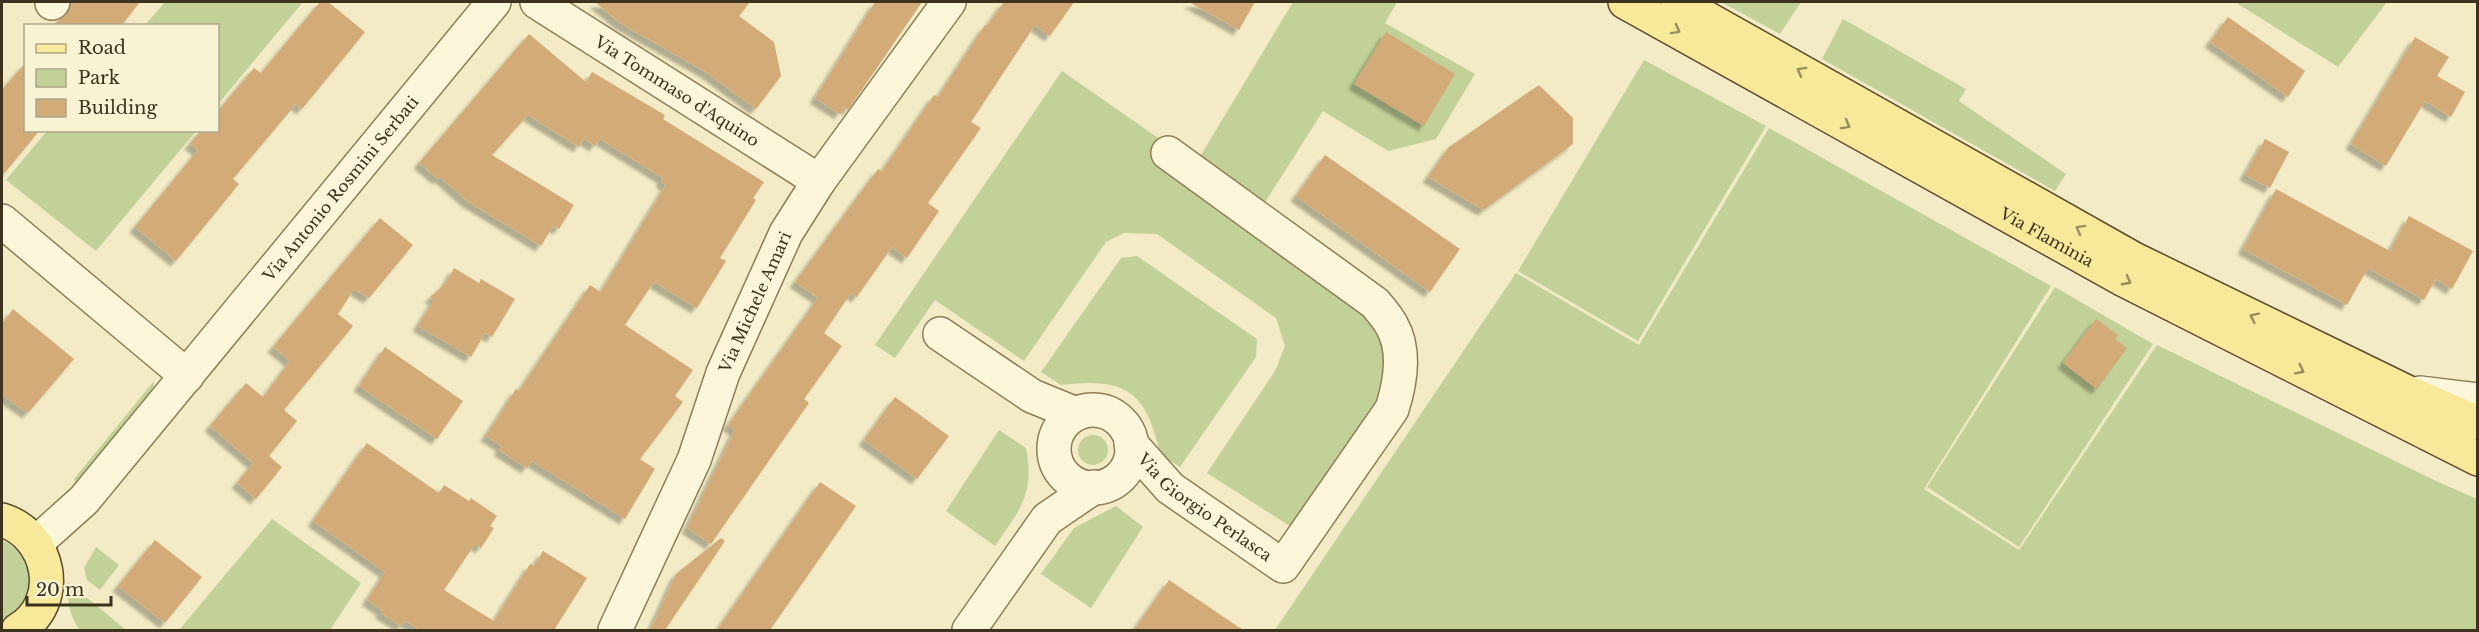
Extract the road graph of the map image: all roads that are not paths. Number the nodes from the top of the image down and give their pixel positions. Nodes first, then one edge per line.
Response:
1 (494, 2) edge
2 (537, 2) edge
3 (949, 2) edge
4 (1625, 2) edge
5 (1678, 2) edge
6 (1168, 153) dead end
7 (819, 181) junction
8 (2, 221) edge
9 (940, 334) dead end
10 (187, 376) junction
11 (2407, 392) junction
12 (1032, 396) junction
13 (2478, 400) edge
14 (1076, 414) junction
15 (2478, 423) edge
16 (1131, 444) junction
17 (1056, 451) junction
18 (2478, 459) edge
19 (1105, 483) junction
20 (1170, 488) junction
21 (1047, 519) junction
22 (2, 520) edge
23 (36, 543) junction
24 (50, 617) edge
25 (18, 630) edge
26 (615, 630) edge
27 (969, 630) edge

1 - 10 street, Via Antonio Rosmini Serbati
2 - 7 street, Via Tommaso d'Aquino
3 - 7 street, Via Michele Amari
4 -> 18 main road, Via Flaminia
11 -> 5 main road, Via Flaminia
6 - 20 street, Via Giorgio Perlasca
7 - 26 street, Via Michele Amari
8 - 10 street
9 - 12 street, Via Giorgio Perlasca
10 - 23 street, Via Antonio Rosmini Serbati
11 - 13 street
11 - 15 main road, Via Flaminia
12 - 14 street, Via Giorgio Perlasca
12 - 17 street, Via Giorgio Perlasca
14 - 16 street, Via Giorgio Perlasca
14 - 17 street, Via Giorgio Perlasca
16 - 19 street, Via Giorgio Perlasca
16 - 20 street, Via Giorgio Perlasca
17 - 19 street, Via Giorgio Perlasca
17 - 21 street, Via Giorgio Perlasca
19 - 20 street
19 - 21 street, Via Giorgio Perlasca
21 - 27 street, Via Giorgio Perlasca
22 - 23 main road
23 - 24 main road
24 - 25 main road

